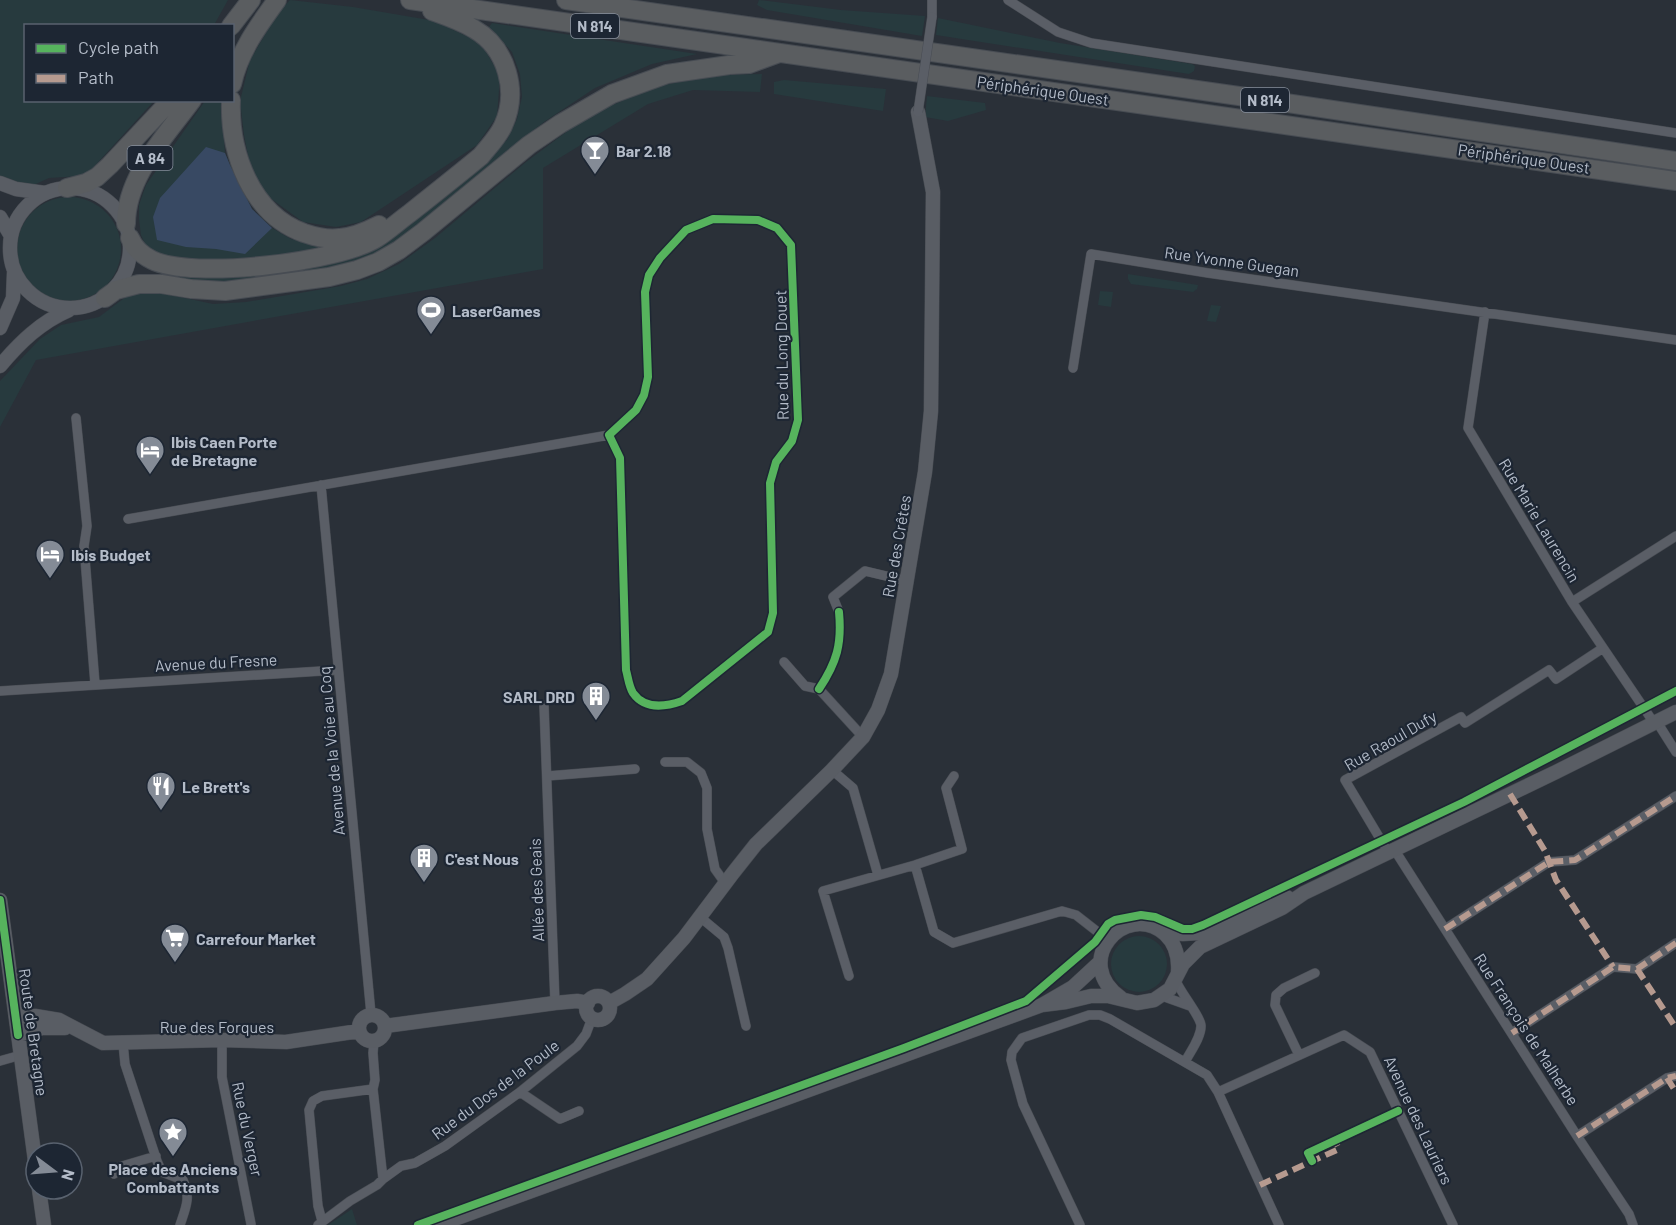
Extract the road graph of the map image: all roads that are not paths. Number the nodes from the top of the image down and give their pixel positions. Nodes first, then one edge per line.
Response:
1 (251, 0) edge
2 (270, 0) edge
3 (277, 0) edge
4 (403, 0) edge
5 (410, 0) edge
6 (566, 0) edge
7 (646, 0) edge
8 (932, 0) edge
9 (1008, 0) edge
10 (672, 15) junction
11 (233, 24) edge
12 (234, 45) edge
13 (781, 52) junction
14 (234, 75) edge
15 (169, 102) edge
16 (191, 102) edge
17 (231, 102) edge
18 (918, 112) joint
19 (1676, 133) edge
20 (1676, 161) edge
21 (1604, 170) junction
22 (1676, 181) edge
23 (0, 183) edge
24 (67, 188) junction
25 (45, 193) junction
26 (1676, 193) edge
27 (416, 208) junction
28 (0, 217) edge
29 (128, 231) junction
30 (11, 236) junction
31 (14, 271) junction
32 (105, 298) junction
33 (71, 309) junction
34 (1485, 312) junction
35 (0, 328) edge
36 (1676, 339) edge
37 (0, 366) edge
38 (1073, 368) dead end
39 (76, 418) dead end
40 (609, 435) junction
41 (321, 485) junction
42 (128, 519) dead end
43 (1676, 536) edge
44 (907, 581) junction
45 (1572, 602) junction
46 (839, 612) dead end
47 (1603, 648) junction
48 (784, 662) dead end
49 (338, 670) junction
50 (96, 684) junction
51 (0, 691) edge
52 (544, 705) dead end
53 (1676, 712) edge
54 (1656, 723) junction
55 (863, 736) junction
56 (1676, 752) edge
57 (665, 762) dead end
58 (635, 770) dead end
59 (832, 770) junction
60 (547, 776) junction
61 (954, 776) dead end
62 (1676, 796) edge
63 (1391, 851) junction
64 (915, 865) junction
65 (878, 875) junction
66 (725, 882) junction
67 (1304, 893) junction
68 (0, 900) edge
69 (700, 917) junction
70 (1445, 929) junction
71 (1161, 931) junction
72 (1108, 940) junction
73 (1676, 944) edge
74 (1100, 962) junction
75 (1315, 973) dead end
76 (849, 976) dead end
77 (1176, 976) junction
78 (1162, 996) junction
79 (1121, 998) junction
80 (609, 1002) junction
81 (555, 1003) junction
82 (588, 1003) junction
83 (1042, 1005) junction
84 (1190, 1006) junction
85 (371, 1014) junction
86 (16, 1017) junction
87 (592, 1018) junction
88 (385, 1026) junction
89 (746, 1026) dead end
90 (78, 1030) junction
91 (359, 1031) junction
92 (1512, 1032) junction
93 (18, 1035) junction
94 (222, 1040) junction
95 (374, 1041) junction
96 (123, 1043) junction
97 (21, 1055) junction
98 (1299, 1055) junction
99 (0, 1061) edge
100 (1185, 1062) junction
101 (1676, 1076) edge
102 (373, 1089) junction
103 (520, 1092) junction
104 (1218, 1092) junction
105 (579, 1111) dead end
106 (1577, 1136) junction
107 (32, 1141) edge
108 (156, 1156) junction
109 (380, 1156) junction
110 (400, 1166) junction
111 (114, 1174) dead end
112 (383, 1179) junction
113 (41, 1201) edge
114 (320, 1223) edge
115 (252, 1224) edge
116 (44, 1225) edge
117 (180, 1225) edge
118 (438, 1225) edge
119 (1080, 1225) edge
120 (1279, 1225) edge
121 (1453, 1225) edge
122 (1634, 1225) edge

1 - 11 highway
2 - 12 highway
3 - 14 highway
4 - 27 highway
5 - 13 highway, Périphérique Ouest / N 814
6 - 10 highway, Périphérique Ouest / N 814
7 - 10 highway
8 - 18 street, bridge
9 - 19 street
10 - 20 highway, Périphérique Ouest / N 814
13 - 21 highway, Périphérique Ouest / N 814
13 - 32 highway
15 - 24 highway, A 84
16 - 29 highway, A 84
17 - 27 highway
18 - 44 street, Rue des Crêtes
21 - 22 highway, Périphérique Ouest / N 814
21 - 26 highway
23 - 25 street
24 - 25 street
24 - 29 street
25 - 30 street
27 - 29 highway
28 - 30 street
29 - 32 street
30 - 31 street
31 - 33 street
31 - 35 street
32 - 33 street
33 - 37 street
34 - 36 street
34 - 38 street, Rue Yvonne Guegan
34 - 45 street, Rue Marie Laurencin
39 - 50 street
40 - 40 street, Rue du Long Douet
40 - 41 street
41 - 42 street
41 - 49 street, Avenue de la Voie au Coq
43 - 45 street
44 - 46 street
44 - 55 street, Rue des Crêtes
45 - 47 street, Rue Marie Laurencin
47 - 54 street, Rue Marie Laurencin
47 - 63 street, Rue Raoul Dufy
48 - 55 street
49 - 50 street, Avenue du Fresne
49 - 85 street, Avenue de la Voie au Coq
50 - 51 street, Avenue du Fresne
52 - 60 street, Allée des Geais
53 - 54 street
54 - 56 street
54 - 63 street
55 - 59 street, Rue des Crêtes
57 - 66 street
58 - 60 street
59 - 65 street
59 - 66 street, Rue des Crêtes
60 - 81 street, Allée des Geais
61 - 64 street
62 - 70 street
63 - 67 street
63 - 70 street, Rue François de Malherbe
64 - 65 street
64 - 72 street
65 - 76 street
66 - 69 street, Rue des Crêtes
67 - 71 street
67 - 77 street
68 - 86 street, Route de Bretagne
69 - 80 street, Rue des Crêtes
69 - 89 street
70 - 92 street, Rue François de Malherbe
71 - 72 street
71 - 77 street
72 - 74 street
73 - 92 street
74 - 79 street
74 - 83 street
75 - 98 street
77 - 78 street
77 - 84 street
78 - 79 street
78 - 84 street
79 - 83 street
80 - 82 street
80 - 87 street
81 - 82 street
81 - 88 street
82 - 87 street
83 - 118 street
84 - 100 street
85 - 88 street
85 - 91 street
86 - 90 street, Rue des Forques
86 - 93 street, Route de Bretagne
87 - 103 street, Rue du Dos de la Poule
88 - 95 street
90 - 93 street, Rue des Forques
90 - 96 street, Rue des Forques
91 - 94 street, Rue des Forques
91 - 95 street
92 - 106 street, Rue François de Malherbe
93 - 97 street, Route de Bretagne
94 - 96 street, Rue des Forques
94 - 115 street, Rue du Verger
95 - 102 street
96 - 108 street
97 - 99 street
97 - 107 street, Route de Bretagne
98 - 104 street, Avenue des Lauriers
98 - 121 street, Avenue des Lauriers
100 - 104 street
100 - 119 street
101 - 106 street
102 - 109 street
102 - 114 street
103 - 105 street
103 - 110 street, Rue du Dos de la Poule
104 - 120 street
106 - 122 street, Rue François de Malherbe
108 - 111 street
108 - 117 street
109 - 110 street
109 - 112 street
110 - 112 street, Rue du Dos de la Poule
112 - 114 street, Rue du Dos de la Poule
113 - 116 street

